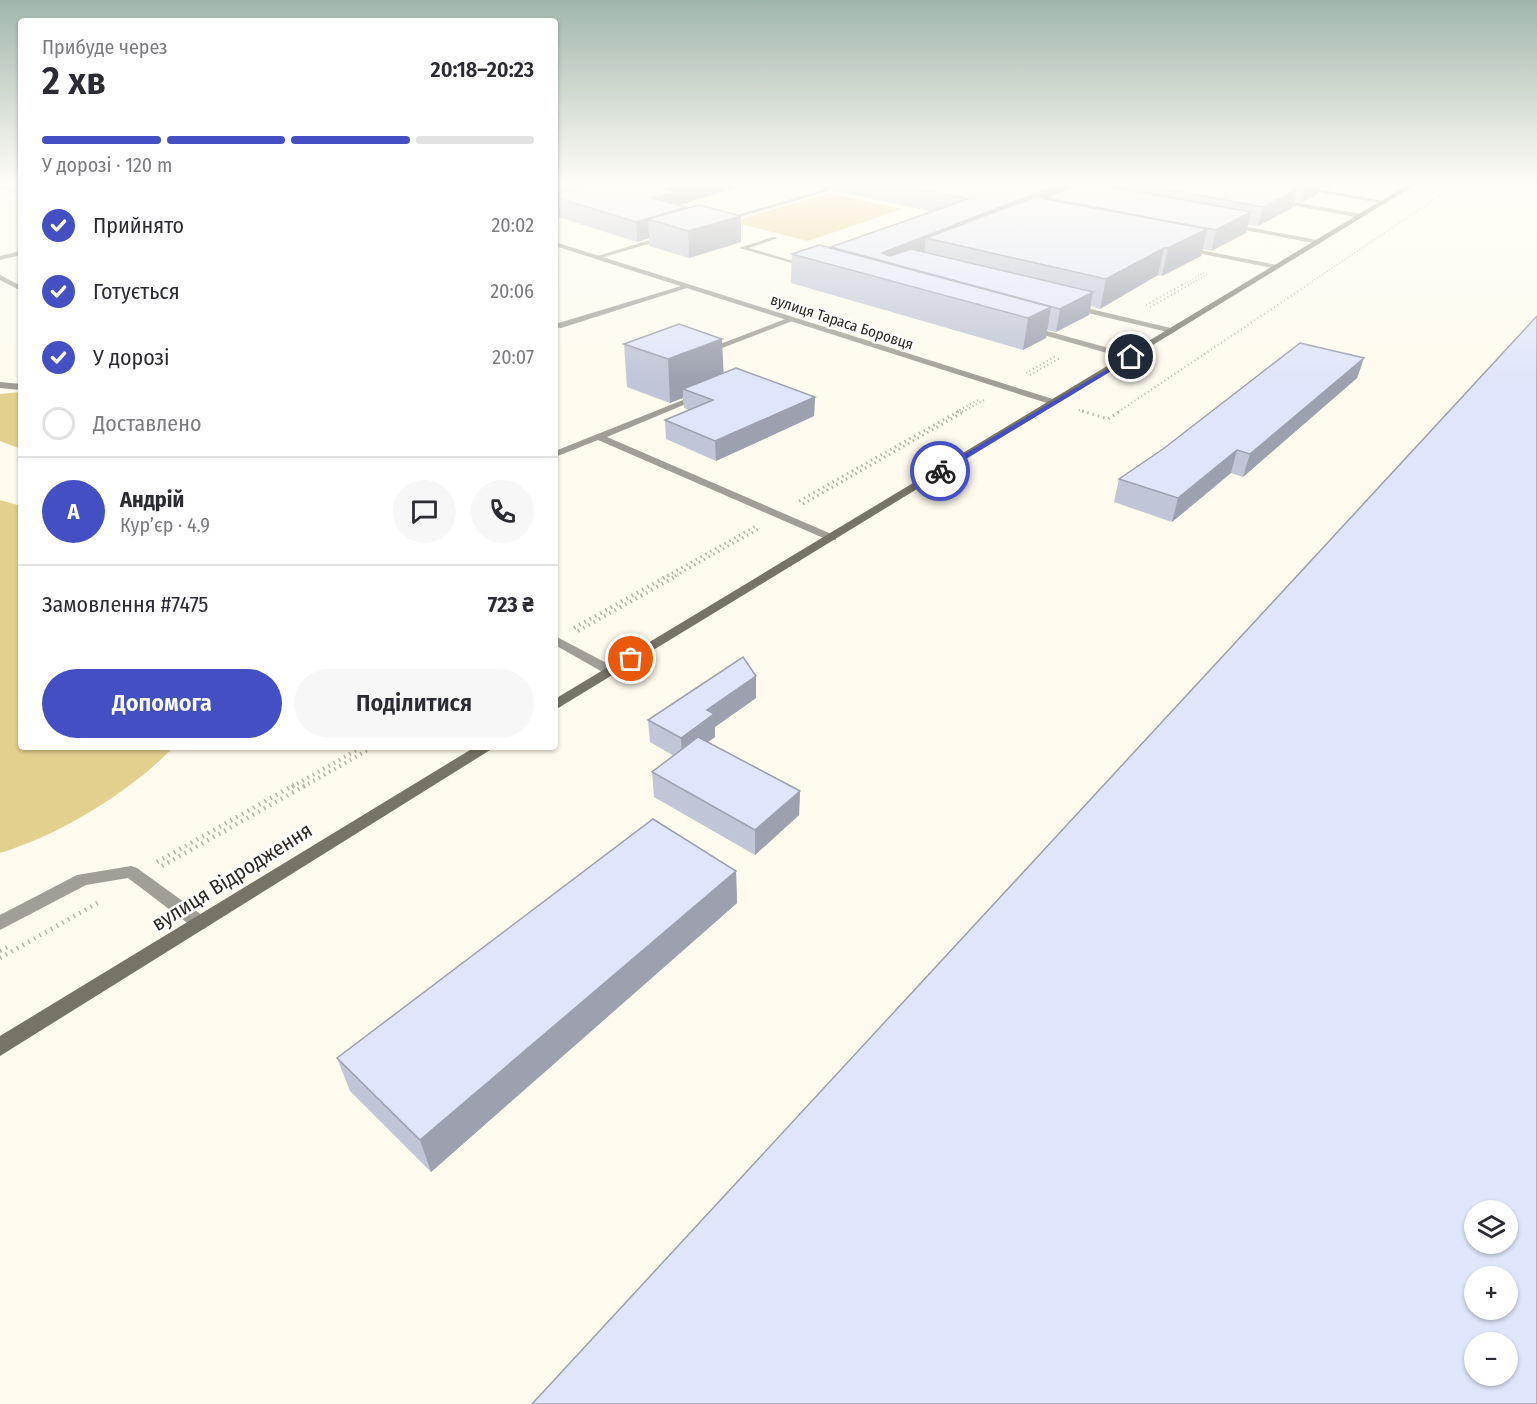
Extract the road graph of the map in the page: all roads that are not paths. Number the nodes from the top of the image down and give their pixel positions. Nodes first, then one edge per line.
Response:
1 (576, 251) edge
2 (619, 251) edge
3 (751, 251) edge
4 (1194, 251) edge
5 (1304, 251) edge
6 (18, 254) edge
7 (597, 257) junction
8 (0, 258) edge
9 (1277, 267) junction
10 (821, 270) edge
11 (0, 277) edge
12 (688, 286) junction
13 (18, 287) edge
14 (1066, 305) edge
15 (791, 320) junction
16 (558, 326) dead end
17 (1024, 327) edge
18 (1172, 332) junction
19 (695, 355) edge
20 (1131, 357) junction
21 (0, 386) edge
22 (18, 387) edge
23 (711, 392) edge
24 (1053, 402) junction
25 (597, 436) junction
26 (558, 453) edge
27 (832, 538) junction
28 (560, 638) edge
29 (611, 671) junction
30 (558, 703) edge
31 (482, 750) edge
32 (0, 923) edge
33 (200, 923) junction
34 (0, 1047) edge

1 - 7 street, вулиця Тараса Боровця
2 - 7 lane
3 - 10 lane
4 - 9 lane
5 - 9 street
6 - 8 street
7 - 12 street, вулиця Тараса Боровця
9 - 18 street
11 - 13 lane
12 - 15 street, вулиця Тараса Боровця
12 - 16 lane
14 - 18 lane
15 - 19 lane
15 - 24 street, вулиця Тараса Боровця
17 - 20 lane
18 - 20 street
20 - 24 street
21 - 22 street
23 - 25 lane
24 - 27 street
25 - 26 lane
25 - 27 lane
27 - 29 street
28 - 29 lane
29 - 30 street
31 - 33 street, вулиця Відродження
32 - 33 lane
33 - 34 street, вулиця Відродження

